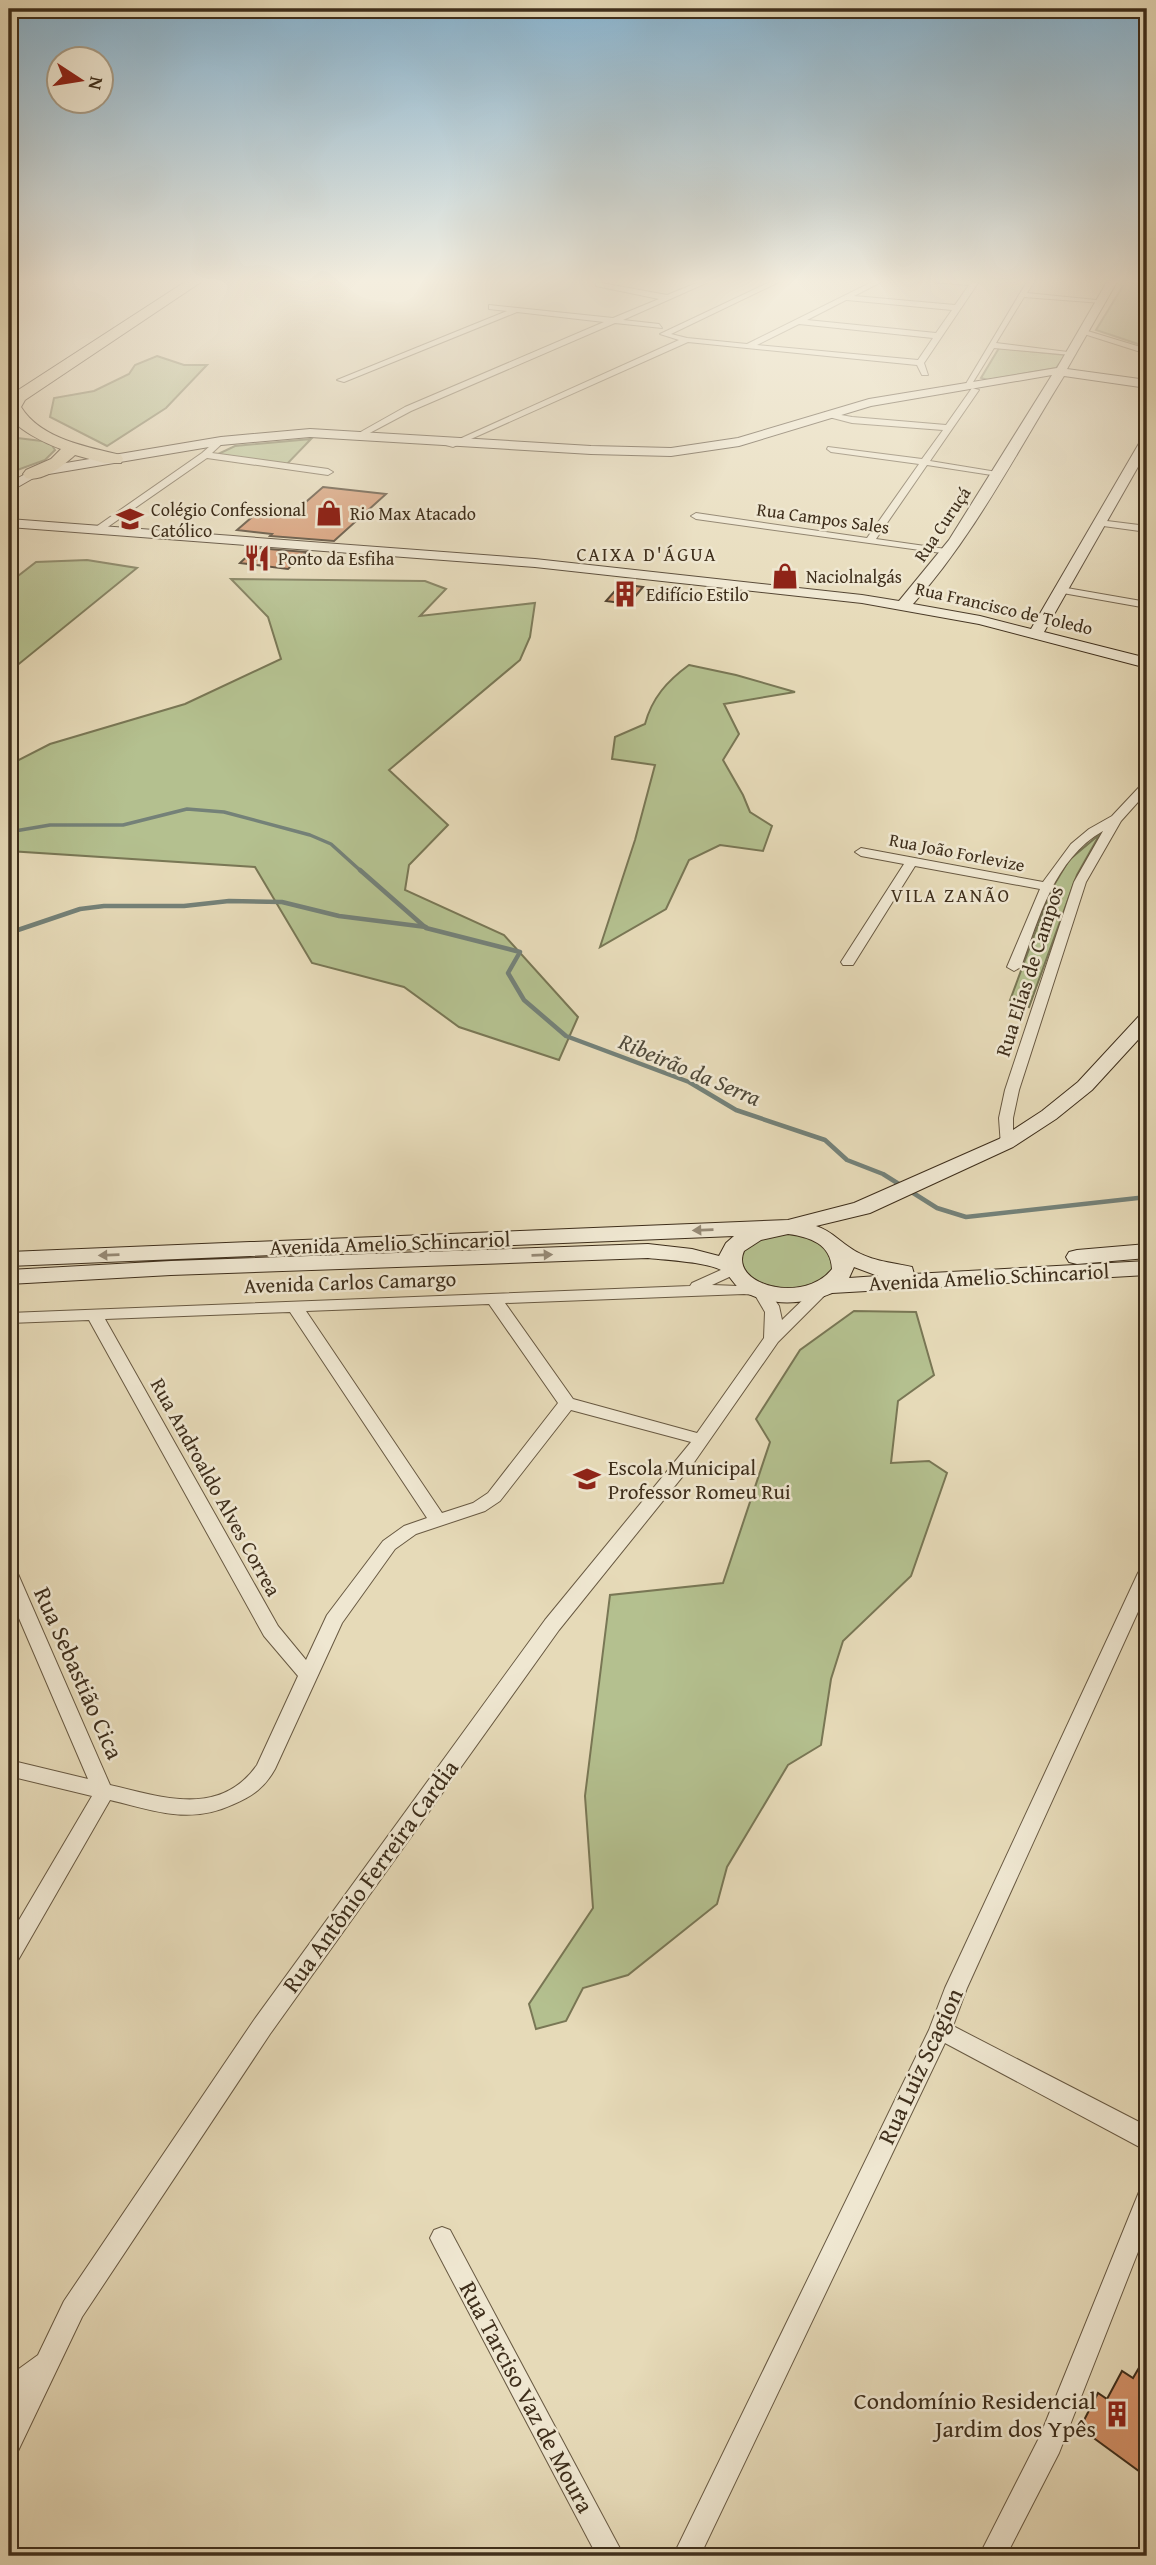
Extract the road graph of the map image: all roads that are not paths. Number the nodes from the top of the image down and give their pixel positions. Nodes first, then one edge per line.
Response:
1 (12, 400) edge
2 (430, 400) edge
3 (563, 400) edge
4 (563, 400) edge
5 (913, 400) edge
6 (964, 400) edge
7 (1040, 400) edge
8 (832, 416) junction
9 (948, 428) junction
10 (15, 433) dead end
11 (360, 434) junction
12 (1147, 440) edge
13 (62, 442) junction
14 (219, 443) junction
15 (465, 444) junction
16 (831, 449) dead end
17 (205, 455) junction
18 (115, 459) junction
19 (924, 462) junction
20 (328, 472) dead end
21 (34, 473) junction
22 (998, 473) junction
23 (11, 484) edge
24 (696, 516) dead end
25 (11, 522) edge
26 (1099, 523) junction
27 (1147, 529) edge
28 (96, 531) junction
29 (870, 541) junction
30 (946, 552) junction
31 (1061, 590) junction
32 (904, 605) junction
33 (1147, 605) edge
34 (1036, 633) junction
35 (1147, 663) edge
36 (1147, 785) edge
37 (1116, 819) junction
38 (861, 852) dead end
39 (912, 861) junction
40 (1046, 886) junction
41 (848, 962) dead end
42 (1014, 967) dead end
43 (1147, 1019) edge
44 (1006, 1143) junction
45 (858, 1210) junction
46 (779, 1228) junction
47 (838, 1248) junction
48 (9, 1259) edge
49 (1145, 1261) edge
50 (733, 1268) junction
51 (9, 1277) edge
52 (826, 1288) junction
53 (692, 1289) junction
54 (760, 1290) junction
55 (492, 1297) junction
56 (294, 1306) junction
57 (94, 1314) junction
58 (9, 1318) edge
59 (772, 1338) junction
60 (567, 1403) junction
61 (700, 1439) junction
62 (437, 1520) junction
63 (9, 1574) edge
64 (1145, 1585) edge
65 (308, 1675) junction
66 (9, 1768) edge
67 (104, 1793) junction
68 (9, 1956) edge
69 (940, 2030) junction
70 (1147, 2141) edge
71 (1147, 2200) edge
72 (442, 2238) dead end
73 (47, 2361) junction
74 (9, 2391) edge
75 (9, 2442) edge
76 (611, 2556) edge
77 (686, 2556) edge
78 (992, 2556) edge

1 - 13 highway
2 - 11 street
3 - 15 street
4 - 15 street
5 - 8 street
6 - 9 street
7 - 22 street, Rua Curuçá
8 - 9 street
8 - 15 street
9 - 19 street
10 - 13 highway
11 - 14 street
11 - 15 street
12 - 26 street
13 - 18 highway
13 - 21 highway
14 - 15 street
14 - 17 street
14 - 18 street
14 - 23 street
16 - 19 street
17 - 20 street
17 - 28 street
18 - 21 street
19 - 22 street
19 - 29 street
21 - 23 street
22 - 30 street, Rua Curuçá
24 - 29 street, Rua Campos Sales
25 - 28 street, Rua Francisco de Toledo
26 - 27 street
26 - 31 street
28 - 32 street, Rua Francisco de Toledo
29 - 30 street, Rua Campos Sales
30 - 32 street, Rua Curuçá
31 - 33 street
31 - 34 street
32 - 34 street, Rua Francisco de Toledo
34 - 35 street, Rua Francisco de Toledo
36 - 37 street, Rua Elias de Campos
37 - 40 street, Rua Elias de Campos
37 - 44 street, Rua Elias de Campos
38 - 39 street, Rua João Forlevize
39 - 40 street, Rua João Forlevize
39 - 41 street
40 - 42 street, Rua Elias de Campos
43 - 44 street
44 - 45 street
45 - 46 street
45 - 47 street
46 - 47 street, Avenida Amelio Schincariol
46 -> 48 street, Avenida Amelio Schincariol
46 - 50 street
47 - 49 street, Avenida Amelio Schincariol
47 - 52 street, Avenida Amelio Schincariol
49 - 52 street, Avenida Amelio Schincariol
51 -> 50 street, Avenida Amelio Schincariol
50 - 53 street, Avenida Carlos Camargo
50 - 54 street, Avenida Amelio Schincariol
52 - 54 street, Avenida Amelio Schincariol
52 - 59 street, Rua Antônio Ferreira Cardia
53 - 54 street, Avenida Carlos Camargo
53 - 55 street, Avenida Carlos Camargo
54 - 59 street
55 - 56 street, Avenida Carlos Camargo
55 - 60 street
56 - 57 street, Avenida Carlos Camargo
56 - 62 street
57 - 58 street, Avenida Carlos Camargo
57 - 65 street, Rua Androaldo Alves Correa
59 - 61 street, Rua Antônio Ferreira Cardia
60 - 61 street
60 - 62 street
61 - 73 street, Rua Antônio Ferreira Cardia
62 - 65 street
63 - 67 street, Rua Sebastião Cica
64 - 69 street, Rua Luiz Scagion
65 - 67 street
66 - 67 street
67 - 68 street
69 - 70 street
69 - 77 street, Rua Luiz Scagion
71 - 78 street
72 - 76 street, Rua Tarciso Vaz de Moura
73 - 74 street
73 - 75 street, Rua Antônio Ferreira Cardia

